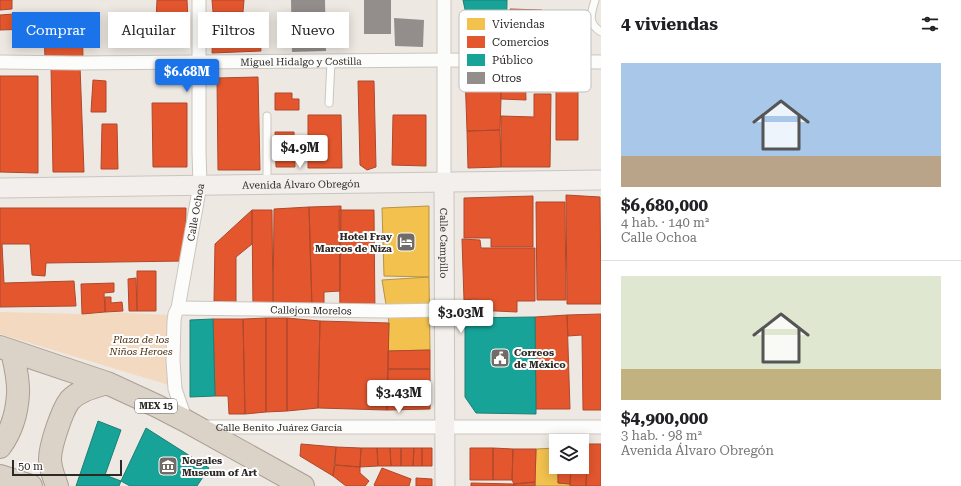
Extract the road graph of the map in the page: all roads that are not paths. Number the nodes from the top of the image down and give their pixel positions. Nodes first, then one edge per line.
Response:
1 (199, 0) edge
2 (444, 0) edge
3 (595, 0) edge
4 (601, 32) edge
5 (444, 60) junction
6 (459, 60) edge
7 (332, 61) junction
8 (0, 62) edge
9 (200, 62) junction
10 (591, 62) edge
11 (601, 62) edge
12 (329, 103) dead end
13 (267, 116) dead end
14 (601, 180) edge
15 (444, 182) junction
16 (200, 185) junction
17 (267, 185) junction
18 (0, 188) edge
19 (178, 308) junction
20 (445, 310) junction
21 (6, 349) edge
22 (107, 383) junction
23 (192, 424) junction
24 (446, 427) junction
25 (601, 427) edge
26 (0, 447) edge
27 (0, 476) edge
28 (31, 486) edge
29 (57, 486) edge
30 (303, 486) edge
31 (445, 486) edge

1 - 9 street, Calle Ochoa
2 - 5 street, Calle Campillo
3 - 4 lane
5 - 6 street, Miguel Hidalgo y Costilla
5 - 7 street, Miguel Hidalgo y Costilla
5 - 15 street, Calle Campillo
7 - 9 street, Miguel Hidalgo y Costilla
7 - 12 lane
8 - 9 street, Miguel Hidalgo y Costilla
9 - 16 street, Calle Ochoa
10 - 11 street, Miguel Hidalgo y Costilla
13 - 17 lane
14 - 15 street, Avenida Álvaro Obregón
15 - 17 street, Avenida Álvaro Obregón
15 - 20 street, Calle Campillo
16 - 17 street, Avenida Álvaro Obregón
16 - 18 street, Avenida Álvaro Obregón
16 - 19 street, Calle Ochoa
19 - 20 street, Callejon Morelos
19 - 23 street, Calle Ochoa
20 - 24 street, Calle Campillo
21 - 22 highway, MEX 15
21 - 26 highway
22 - 23 highway, MEX 15
22 - 29 highway
23 - 24 street, Calle Benito Juárez García
23 - 30 highway, MEX 15
24 - 25 street, Calle Benito Juárez García
24 - 31 street, Calle Campillo
27 - 28 highway

